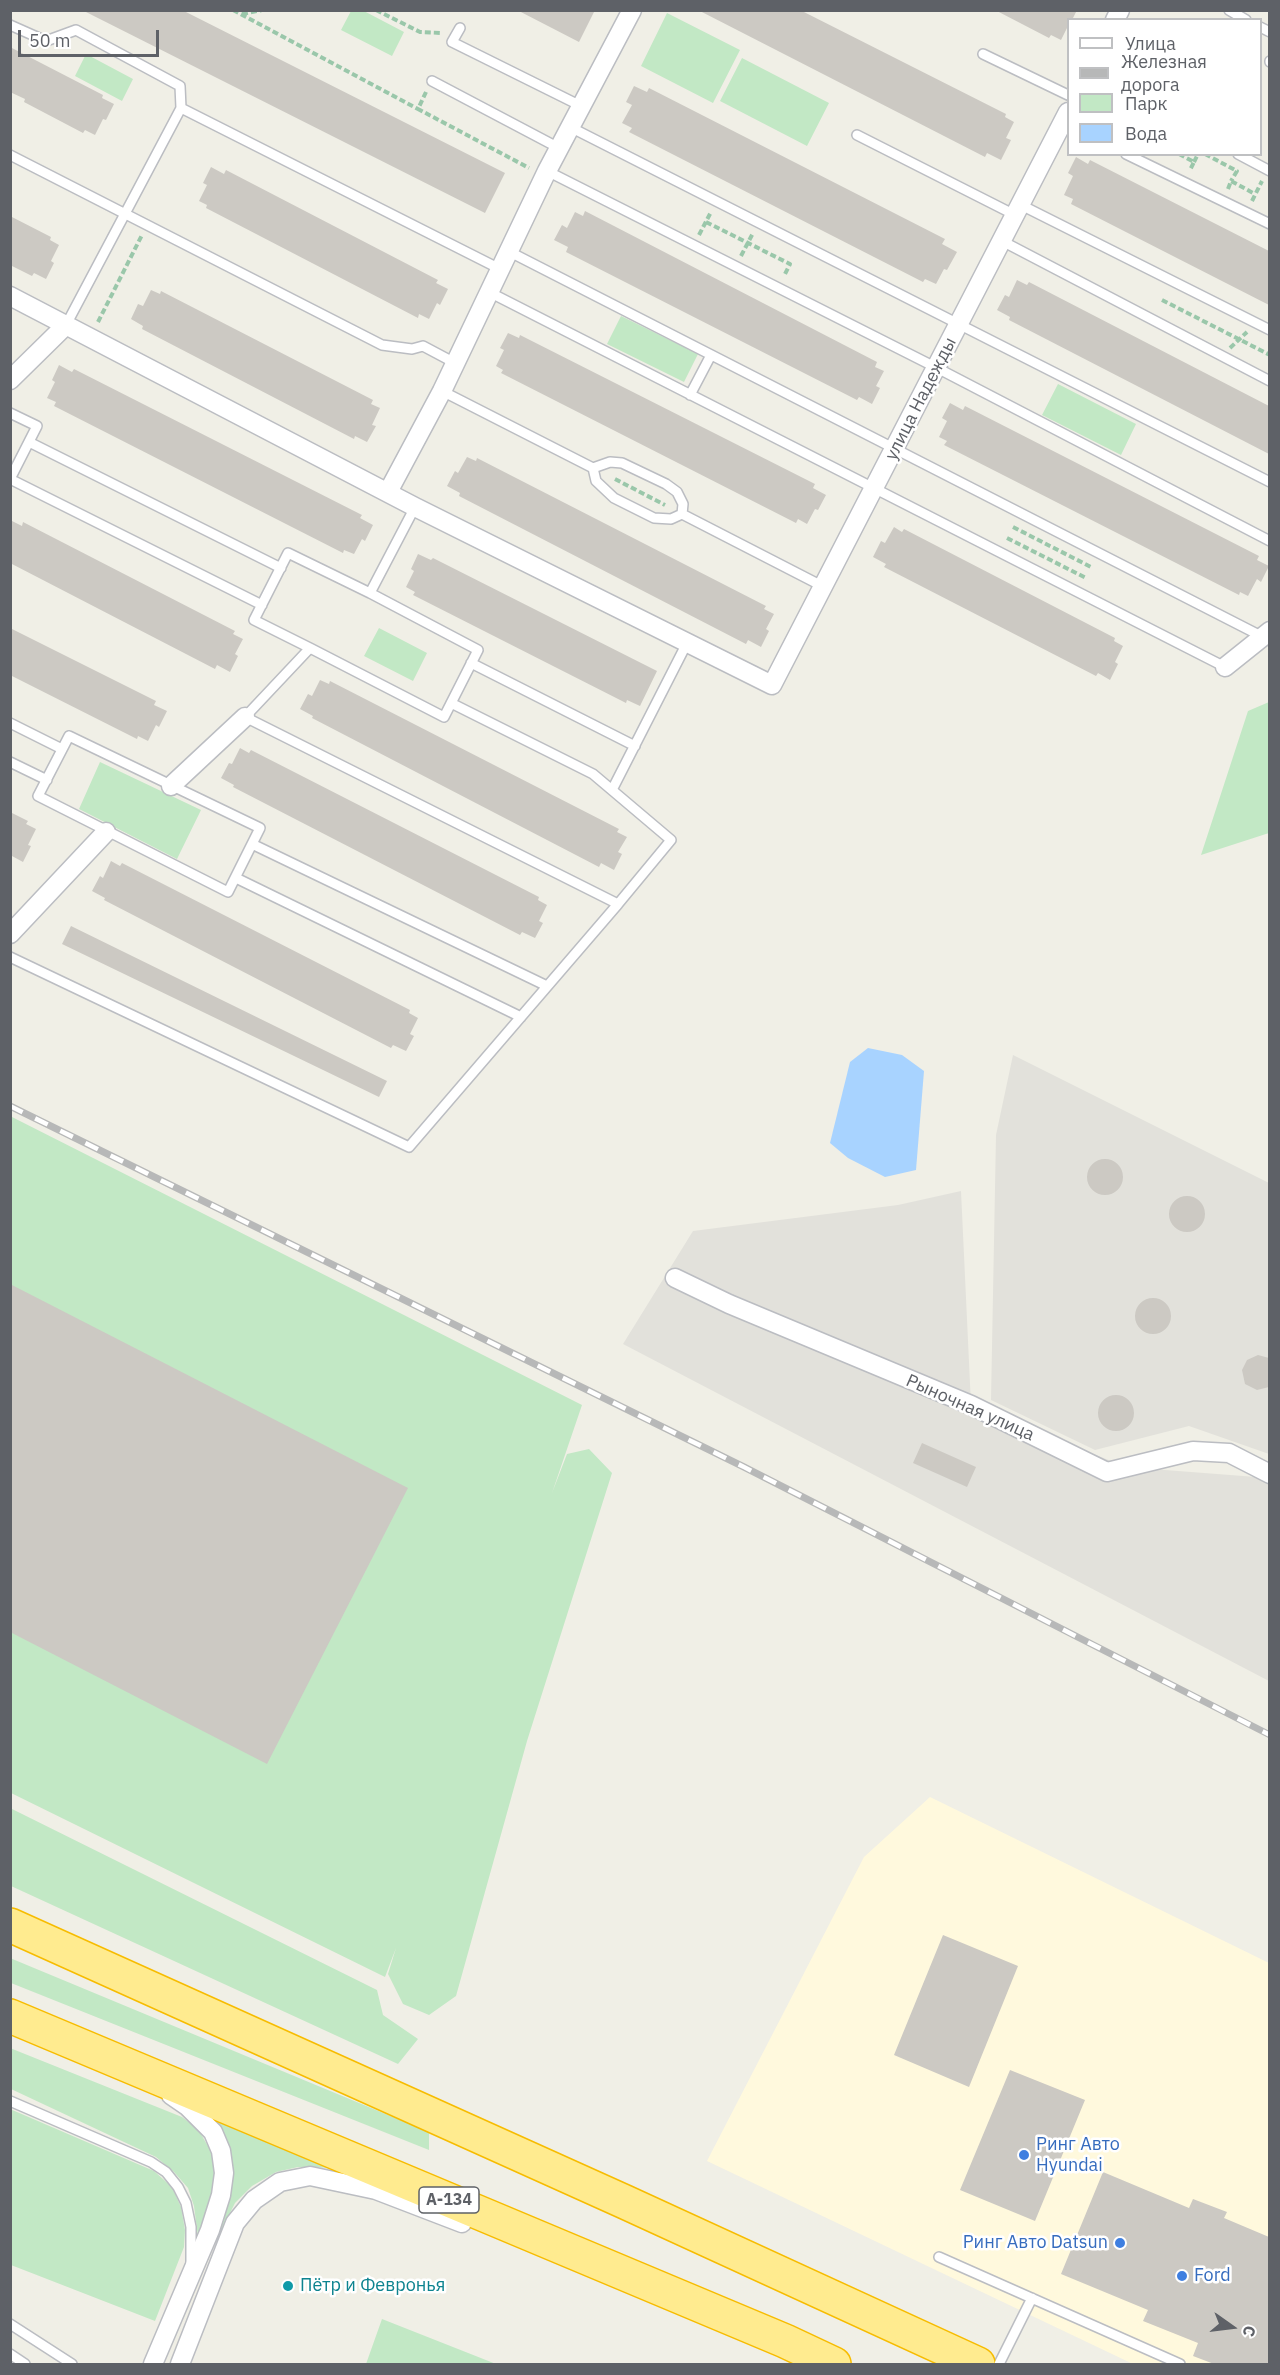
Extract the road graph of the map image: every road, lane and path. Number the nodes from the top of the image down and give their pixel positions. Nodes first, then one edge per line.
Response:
1 (232, 10) edge
2 (262, 10) edge
3 (376, 10) edge
4 (632, 10) edge
5 (1229, 10) edge
6 (241, 14) junction
7 (1243, 18) edge
8 (10, 25) edge
9 (460, 28) dead end
10 (454, 38) junction
11 (983, 54) dead end
12 (432, 81) joint
13 (1067, 95) edge
14 (581, 106) junction
15 (181, 108) junction
16 (418, 109) junction
17 (1066, 121) edge
18 (570, 127) junction
19 (857, 135) dead end
20 (559, 148) junction
21 (10, 155) edge
22 (1130, 156) edge
23 (1183, 156) edge
24 (1197, 156) edge
25 (1209, 156) edge
26 (1242, 156) edge
27 (1194, 162) junction
28 (1269, 170) edge
29 (546, 173) junction
30 (1198, 177) dead end
31 (1231, 182) junction
32 (1226, 191) dead end
33 (1255, 194) junction
34 (716, 201) junction
35 (1018, 210) junction
36 (1247, 212) junction
37 (124, 215) junction
38 (706, 222) junction
39 (758, 222) junction
40 (1269, 224) edge
41 (146, 226) junction
42 (1002, 241) junction
43 (748, 243) junction
44 (694, 245) junction
45 (508, 251) junction
46 (736, 266) junction
47 (500, 269) junction
48 (778, 288) junction
49 (489, 292) junction
50 (10, 296) edge
51 (1207, 298) junction
52 (1162, 300) dead end
53 (1203, 321) junction
54 (1256, 323) junction
55 (960, 324) junction
56 (66, 325) junction
57 (1269, 330) edge
58 (90, 337) junction
59 (1239, 339) junction
60 (1199, 344) junction
61 (711, 355) junction
62 (1269, 355) edge
63 (1222, 356) junction
64 (455, 363) junction
65 (937, 368) junction
66 (10, 380) edge
67 (1269, 381) edge
68 (442, 391) junction
69 (690, 395) junction
70 (10, 413) edge
71 (29, 442) junction
72 (895, 449) junction
73 (593, 468) junction
74 (10, 479) edge
75 (1269, 482) edge
76 (875, 489) junction
77 (388, 492) junction
78 (415, 507) junction
79 (682, 514) junction
80 (1034, 520) junction
81 (1013, 527) dead end
82 (1026, 534) junction
83 (1007, 538) dead end
84 (1269, 541) edge
85 (1020, 545) junction
86 (1083, 545) junction
87 (1076, 559) junction
88 (1013, 560) junction
89 (1091, 567) dead end
90 (281, 568) junction
91 (1070, 570) junction
92 (1086, 578) dead end
93 (1063, 585) junction
94 (824, 587) junction
95 (370, 593) junction
96 (262, 605) junction
97 (1266, 634) edge
98 (687, 643) junction
99 (310, 648) junction
100 (471, 663) junction
101 (1226, 668) joint
102 (451, 704) junction
103 (245, 717) junction
104 (10, 723) edge
105 (635, 746) junction
106 (62, 749) junction
107 (10, 762) edge
108 (46, 780) junction
109 (171, 786) junction
110 (612, 790) junction
111 (106, 832) junction
112 (252, 844) junction
113 (236, 878) junction
114 (618, 904) junction
115 (10, 934) edge
116 (10, 957) edge
117 (547, 986) junction
118 (521, 1017) junction
119 (675, 1278) dead end
120 (1269, 1474) edge
121 (10, 1926) edge
122 (10, 2016) edge
123 (10, 2021) edge
124 (49, 2031) junction
125 (113, 2059) junction
126 (10, 2101) edge
127 (939, 2257) dead end
128 (191, 2275) junction
129 (1032, 2298) junction
130 (10, 2324) edge
131 (785, 2341) junction
132 (10, 2354) edge
133 (25, 2364) edge
134 (72, 2364) edge
135 (153, 2364) edge
136 (180, 2364) edge
137 (834, 2364) edge
138 (978, 2364) edge
139 (999, 2364) edge
140 (1180, 2364) edge

1 - 6 path
2 - 6 path
3 - 10 path
4 - 14 street
5 - 7 lane
6 - 16 path
8 - 15 lane
9 - 10 lane
10 - 14 lane
11 - 13 lane
12 - 16 path
12 - 20 lane
14 - 18 street
15 - 37 lane
15 - 47 lane
16 - 29 path
17 - 35 street, улица Надежды
18 - 20 street
18 - 34 lane
19 - 35 lane
20 - 29 street
21 - 37 lane
22 - 36 lane
23 - 27 path
24 - 27 path
25 - 31 path
26 - 28 lane
27 - 30 path
28 - 33 path
29 - 44 lane
29 - 45 street
31 - 32 path
31 - 33 path
33 - 36 path
34 - 38 path
34 - 39 lane
35 - 42 street, улица Надежды
35 - 51 lane
36 - 40 lane
37 - 41 lane
37 - 56 lane
38 - 43 path
38 - 44 path
39 - 43 path
39 - 55 lane
41 - 58 path
41 - 64 lane
42 - 55 street, улица Надежды
42 - 60 lane
43 - 46 path
43 - 48 path
44 - 46 lane
45 - 47 street
45 - 61 lane
46 - 48 lane
47 - 49 street
48 - 65 lane
49 - 64 street
49 - 69 lane
50 - 56 street
51 - 53 path
51 - 54 lane
52 - 53 path
53 - 59 path
53 - 60 path
54 - 57 lane
54 - 59 path
55 - 65 street, улица Надежды
55 - 75 lane
56 - 58 street
56 - 66 street
58 - 77 street
59 - 62 path
59 - 63 path
60 - 63 lane
61 - 69 lane
61 - 72 lane
63 - 67 lane
64 - 68 street
65 - 72 street, улица Надежды
65 - 84 lane
68 - 73 lane
68 - 77 street
69 - 76 lane
70 - 71 lane
71 - 74 lane
71 - 90 lane
72 - 76 street, улица Надежды
72 - 80 lane
73 - 79 path
73 - 79 lane
73 - 79 lane
74 - 96 lane
76 - 88 lane
76 - 94 street, улица Надежды
77 - 78 street
78 - 95 lane
78 - 98 street
79 - 94 lane
80 - 82 path
80 - 86 lane
81 - 82 path
82 - 85 path
82 - 87 path
83 - 85 path
85 - 88 path
85 - 91 path
86 - 87 path
86 - 97 lane
87 - 89 path
87 - 91 path
88 - 93 lane
90 - 95 lane
90 - 96 lane
91 - 92 path
91 - 93 path
93 - 101 lane
94 - 98 street, улица Надежды
95 - 100 lane
96 - 99 lane
97 - 101 street
98 - 105 lane
99 - 102 lane
99 - 103 lane
100 - 102 lane
100 - 105 lane
102 - 110 lane
103 - 109 street
103 - 114 lane
104 - 106 lane
105 - 110 lane
106 - 108 lane
106 - 109 lane
107 - 108 lane
108 - 111 lane
109 - 112 lane
110 - 114 lane
111 - 113 lane
111 - 115 street
112 - 113 lane
112 - 117 lane
113 - 118 lane
114 - 117 lane
116 - 118 lane
117 - 118 lane
119 - 120 street, Рыночная улица
121 - 138 highway
122 - 124 highway, А-134
123 - 124 lane
124 - 125 highway, А-134
125 - 128 street
125 - 131 highway, А-134
126 - 128 lane
127 - 129 lane
128 - 135 street
129 - 139 lane
129 - 140 lane
130 - 134 lane
131 - 136 street
131 - 137 highway, А-134
132 - 133 lane

